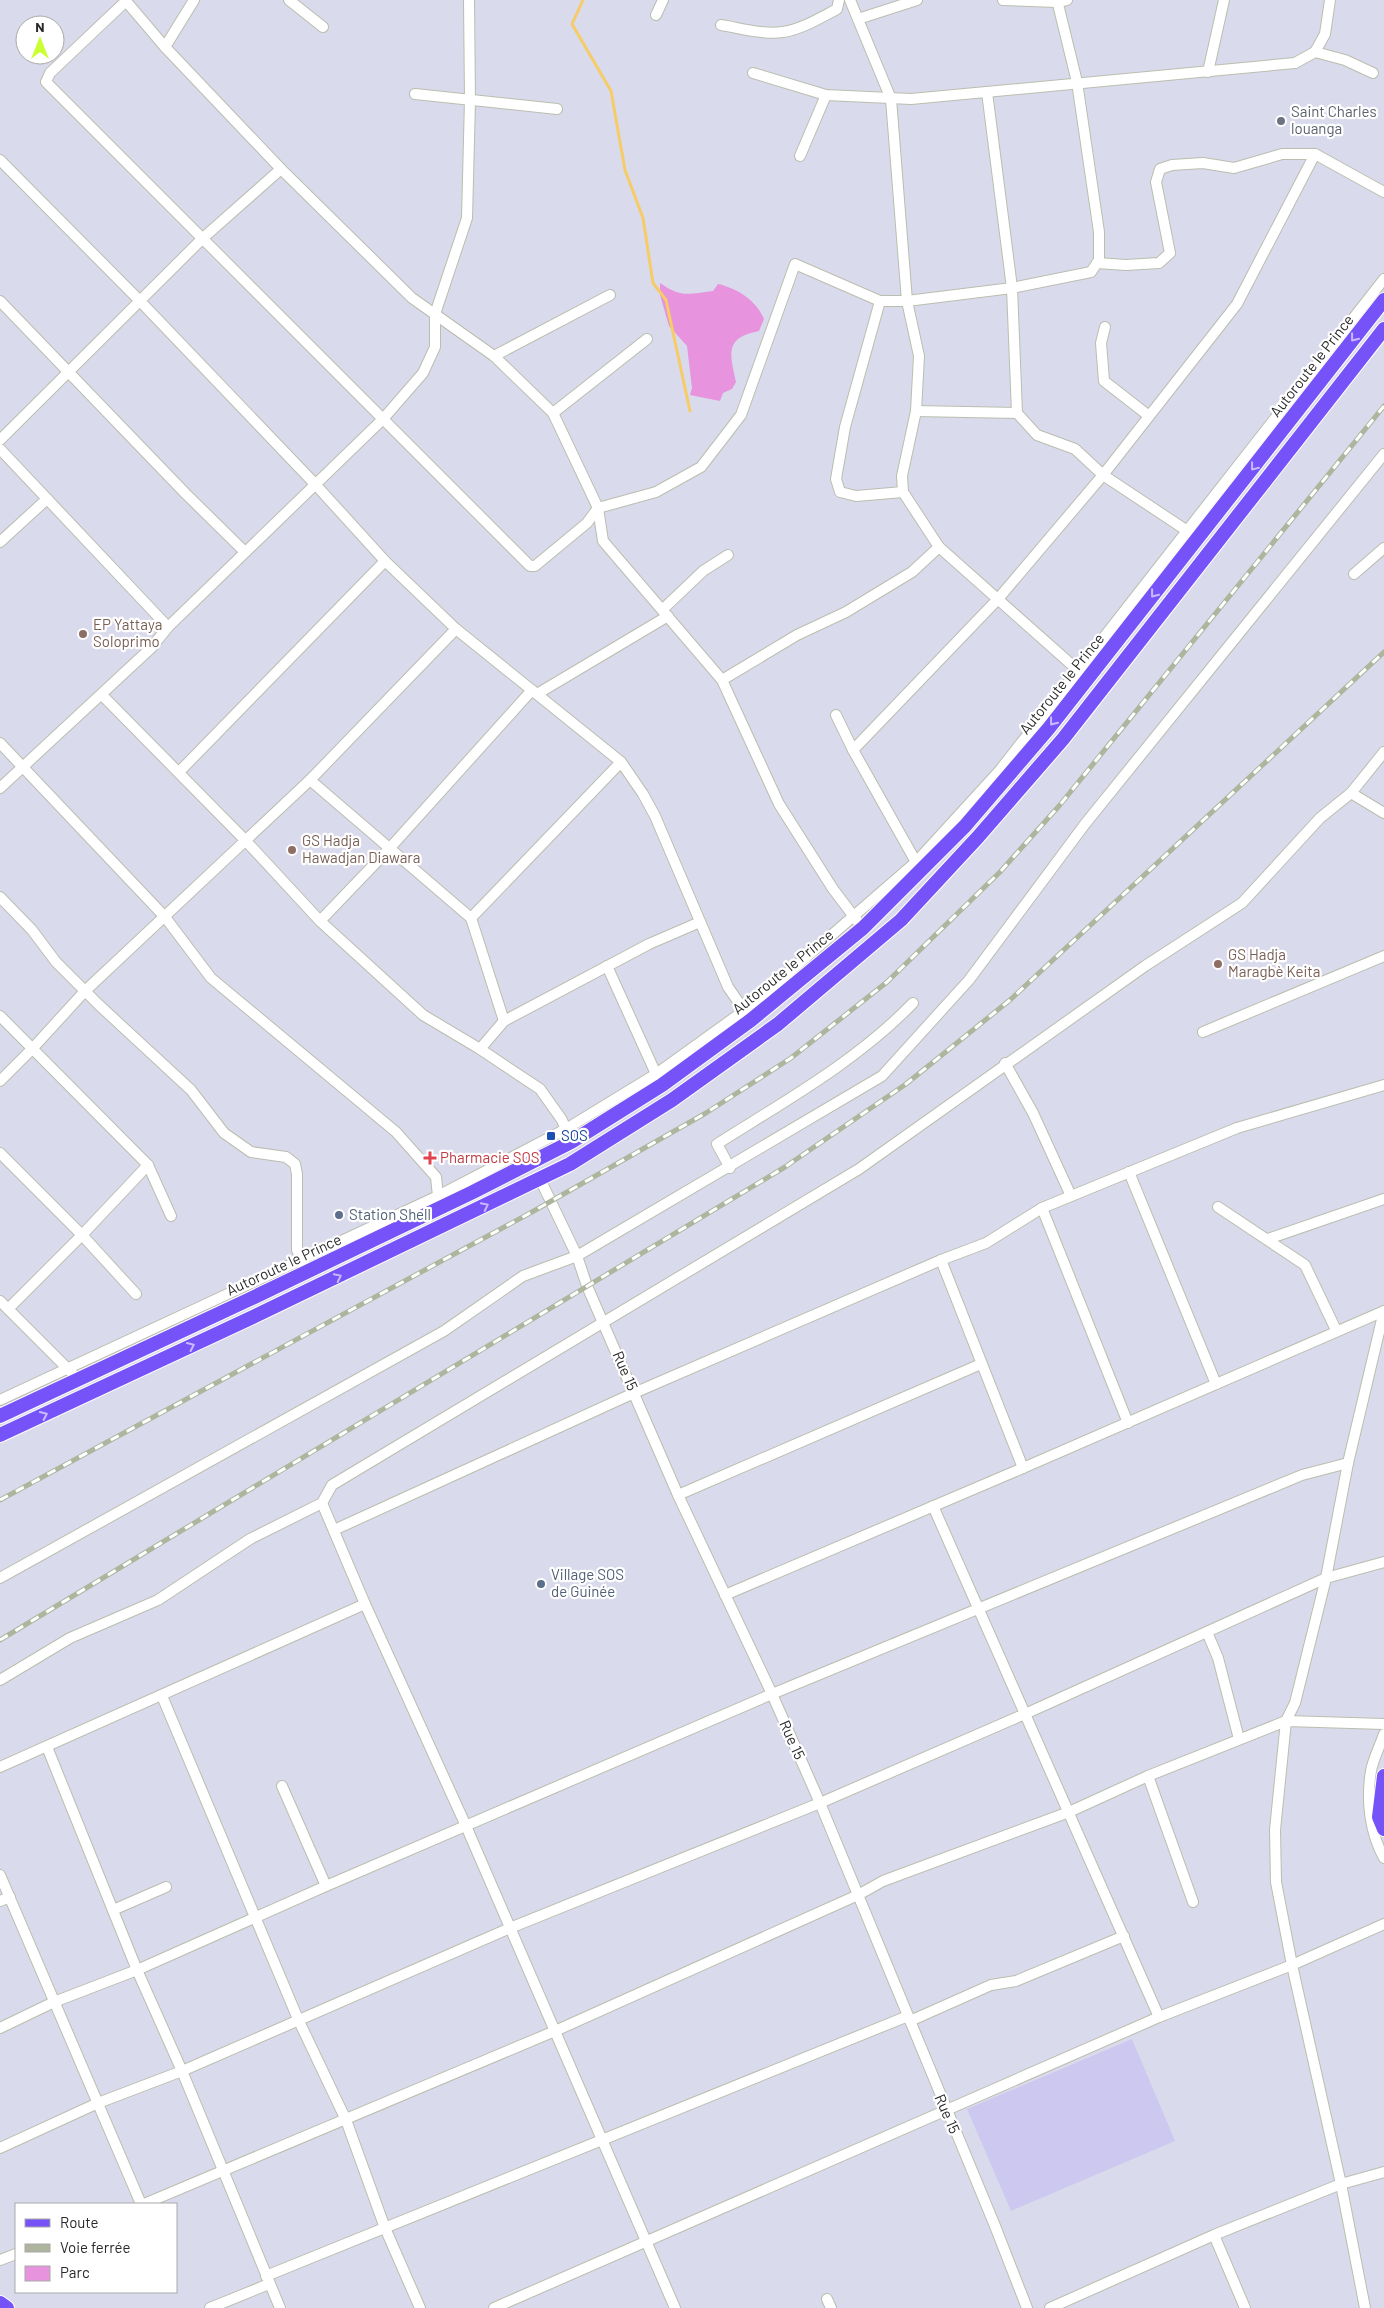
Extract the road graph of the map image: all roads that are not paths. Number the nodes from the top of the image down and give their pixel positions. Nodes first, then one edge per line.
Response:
1 (125, 0) edge
2 (194, 0) edge
3 (288, 0) edge
4 (469, 0) edge
5 (663, 0) edge
6 (839, 0) edge
7 (850, 0) edge
8 (917, 0) edge
9 (1003, 0) edge
10 (1224, 0) edge
11 (1330, 0) edge
12 (1060, 1) edge
13 (656, 15) dead end
14 (858, 19) junction
15 (721, 25) dead end
16 (323, 27) dead end
17 (165, 47) junction
18 (1315, 52) junction
19 (1208, 72) junction
20 (753, 73) dead end
21 (1373, 73) dead end
22 (1077, 82) junction
23 (987, 92) junction
24 (415, 94) dead end
25 (826, 95) junction
26 (891, 99) junction
27 (470, 100) junction
28 (557, 109) dead end
29 (1315, 154) junction
30 (800, 156) dead end
31 (0, 160) edge
32 (281, 169) junction
33 (1384, 192) edge
34 (203, 238) junction
35 (1097, 263) junction
36 (1384, 279) edge
37 (1012, 288) junction
38 (610, 294) dead end
39 (0, 300) edge
40 (139, 300) junction
41 (1384, 300) edge
42 (880, 301) junction
43 (908, 301) junction
44 (435, 314) junction
45 (1105, 328) dead end
46 (1384, 329) edge
47 (647, 339) dead end
48 (494, 356) junction
49 (69, 371) junction
50 (916, 411) junction
51 (1017, 413) junction
52 (553, 414) junction
53 (1149, 416) junction
54 (382, 419) junction
55 (0, 440) edge
56 (0, 449) edge
57 (1384, 454) edge
58 (1103, 475) junction
59 (315, 484) junction
60 (903, 492) junction
61 (47, 499) junction
62 (598, 508) junction
63 (1186, 530) junction
64 (1198, 538) junction
65 (0, 542) edge
66 (939, 547) junction
67 (1384, 548) edge
68 (245, 552) junction
69 (728, 555) dead end
70 (384, 560) junction
71 (1354, 574) dead end
72 (998, 599) junction
73 (665, 613) junction
74 (168, 627) junction
75 (456, 629) junction
76 (1082, 674) junction
77 (722, 680) junction
78 (535, 692) junction
79 (102, 695) junction
80 (836, 715) dead end
81 (0, 743) edge
82 (853, 750) junction
83 (1384, 752) edge
84 (621, 762) junction
85 (24, 767) junction
86 (179, 772) junction
87 (310, 780) junction
88 (0, 788) edge
89 (1351, 793) junction
90 (1384, 813) edge
91 (245, 840) junction
92 (389, 849) junction
93 (916, 862) junction
94 (0, 897) edge
95 (165, 917) junction
96 (470, 918) junction
97 (320, 921) junction
98 (700, 922) junction
99 (859, 923) junction
100 (1384, 956) edge
101 (607, 966) junction
102 (85, 991) junction
103 (913, 1003) dead end
104 (748, 1015) junction
105 (0, 1016) edge
106 (504, 1021) junction
107 (1203, 1032) dead end
108 (33, 1048) junction
109 (480, 1049) junction
110 (1006, 1064) junction
111 (656, 1074) junction
112 (0, 1081) edge
113 (1384, 1085) edge
114 (569, 1136) junction
115 (0, 1153) edge
116 (148, 1165) junction
117 (730, 1168) junction
118 (1129, 1172) junction
119 (540, 1179) junction
120 (1071, 1196) junction
121 (1384, 1199) edge
122 (442, 1201) junction
123 (1042, 1208) junction
124 (1218, 1208) dead end
125 (171, 1216) dead end
126 (82, 1235) junction
127 (1268, 1239) junction
128 (577, 1256) junction
129 (941, 1260) junction
130 (304, 1266) junction
131 (136, 1294) dead end
132 (0, 1301) edge
133 (8, 1309) junction
134 (1384, 1311) edge
135 (603, 1322) junction
136 (1336, 1330) junction
137 (981, 1364) junction
138 (73, 1374) junction
139 (1216, 1384) junction
140 (634, 1393) junction
141 (0, 1400) edge
142 (0, 1416) edge
143 (1128, 1423) junction
144 (0, 1435) edge
145 (1348, 1463) junction
146 (1024, 1468) junction
147 (678, 1495) junction
148 (322, 1503) junction
149 (933, 1506) junction
150 (334, 1530) junction
151 (1384, 1562) edge
152 (0, 1578) edge
153 (1326, 1578) junction
154 (725, 1595) junction
155 (365, 1604) junction
156 (978, 1608) junction
157 (1207, 1632) junction
158 (0, 1680) edge
159 (772, 1694) junction
160 (162, 1696) junction
161 (1026, 1714) junction
162 (1286, 1721) junction
163 (1384, 1724) edge
164 (1384, 1734) edge
165 (1239, 1739) junction
166 (47, 1747) junction
167 (0, 1767) edge
168 (1148, 1776) junction
169 (1384, 1776) edge
170 (282, 1786) dead end
171 (820, 1803) junction
172 (1070, 1812) junction
173 (466, 1826) junction
174 (1384, 1829) edge
175 (1384, 1858) edge
176 (0, 1875) edge
177 (326, 1886) junction
178 (166, 1887) dead end
179 (858, 1895) junction
180 (5, 1899) edge
181 (1193, 1902) dead end
182 (113, 1910) junction
183 (256, 1917) junction
184 (1384, 1924) edge
185 (510, 1928) junction
186 (1124, 1936) junction
187 (1292, 1965) junction
188 (137, 1970) junction
189 (54, 2002) junction
190 (1159, 2017) junction
191 (298, 2019) junction
192 (909, 2019) junction
193 (0, 2028) edge
194 (555, 2032) junction
195 (182, 2071) junction
196 (98, 2103) junction
197 (946, 2110) junction
198 (346, 2120) junction
199 (603, 2140) junction
200 (0, 2148) edge
201 (223, 2172) junction
202 (1384, 2172) edge
203 (1341, 2184) junction
204 (143, 2203) edge
205 (146, 2203) edge
206 (384, 2228) junction
207 (1214, 2235) junction
208 (647, 2242) junction
209 (15, 2254) edge
210 (0, 2260) edge
211 (267, 2280) junction
212 (0, 2303) edge
213 (674, 2306) edge
214 (7, 2308) edge
215 (210, 2308) edge
216 (280, 2308) edge
217 (420, 2308) edge
218 (494, 2308) edge
219 (662, 2308) edge
220 (1027, 2308) edge
221 (1050, 2308) edge
222 (1245, 2308) edge
223 (1364, 2308) edge

1 - 17 street
1 - 34 street
2 - 17 street
3 - 16 street
4 - 27 street
5 - 13 street
6 - 15 street
7 - 14 street
8 - 14 street
9 - 12 street
10 - 19 street
11 - 18 street
12 - 22 street
14 - 26 street
17 - 32 street
18 - 19 street
18 - 21 street
19 - 22 street
20 - 25 street
22 - 23 street
22 - 35 street
23 - 26 street
23 - 37 street
24 - 27 street
25 - 26 street
25 - 30 street
26 - 43 street
27 - 28 street
27 - 44 street
29 - 33 street
29 - 35 street
29 - 53 street
31 - 40 street
32 - 34 street
32 - 44 street
34 - 40 street
34 - 54 street
35 - 37 street
36 - 63 street
37 - 43 street
37 - 51 street
38 - 48 street
39 - 49 street
40 - 49 street
40 - 59 street
41 -> 64 main road, Autoroute le Prince
42 - 43 street
42 - 60 street
42 - 62 street
43 - 50 street
44 - 48 street
44 - 54 street
45 - 53 street
46 - 119 main road
47 - 52 street
48 - 52 street
49 - 55 street
49 - 68 street
50 - 51 street
50 - 60 street
51 - 58 street
52 - 62 street
53 - 58 street
54 - 59 street
54 - 62 street
56 - 61 street
57 - 117 street
58 - 63 street
58 - 72 street
59 - 68 street
59 - 70 street
60 - 66 street
61 - 65 street
61 - 74 street
62 - 73 street
63 - 64 street
63 - 76 street
64 -> 76 main road, Autoroute le Prince
66 - 72 street
66 - 77 street
67 - 71 street
68 - 74 street
69 - 73 street
70 - 75 street
70 - 86 street
72 - 76 street
72 - 82 street
73 - 77 street
73 - 78 street
74 - 79 street
75 - 78 street
75 - 87 street
76 - 93 street
76 -> 99 main road, Autoroute le Prince
77 - 99 street
78 - 84 street
78 - 92 street
79 - 85 street
79 - 86 street
80 - 82 street
81 - 85 street
82 - 93 street
83 - 89 street
84 - 96 street
84 - 98 street
85 - 88 street
85 - 95 street
86 - 91 street
87 - 91 street
87 - 92 street
89 - 90 street
89 - 110 street
91 - 95 street
91 - 97 street
92 - 96 street
92 - 97 street
93 - 99 street
94 - 102 street
95 - 102 street
95 - 122 street
96 - 106 street
97 - 109 street
98 - 101 street
98 - 104 street
99 - 104 main road, Autoroute le Prince
100 - 107 street
101 - 106 street
101 - 111 street
102 - 108 street
102 - 130 street
103 - 117 street
104 - 111 street
104 - 114 main road, Autoroute le Prince
105 - 108 street
106 - 109 street
108 - 112 street
108 - 116 street
109 - 114 street
110 - 120 street
110 - 135 street
111 - 114 street
113 - 118 street
114 - 122 main road, Autoroute le Prince
115 - 126 street
116 - 125 street
116 - 126 street
117 - 128 street
118 - 120 street
118 - 139 street
119 - 128 street, Rue 15
144 -> 119 main road
120 - 123 street
121 - 127 street
122 - 130 main road, Autoroute le Prince
123 - 129 street
123 - 143 street
124 - 127 street
126 - 131 street
126 - 133 street
127 - 136 street
128 - 135 street, Rue 15
128 - 152 street
129 - 137 street
129 - 140 street
130 - 138 main road, Autoroute le Prince
132 - 133 street
133 - 138 street
134 - 136 street
134 - 145 street
135 - 140 street, Rue 15
135 - 148 street
136 - 139 street
137 - 146 street
137 - 147 street
138 - 141 street
138 - 142 main road, Autoroute le Prince
139 - 143 street
140 - 147 street, Rue 15
140 - 150 street
143 - 146 street
145 - 153 street
145 - 156 street
146 - 149 street
147 - 154 street, Rue 15
148 - 150 street
148 - 158 street
149 - 154 street
149 - 156 street
150 - 155 street
151 - 153 street
153 - 157 street
153 - 162 street
154 - 159 street, Rue 15
155 - 160 street
155 - 173 street
156 - 159 street
156 - 161 street
157 - 161 street
157 - 165 street
159 - 171 street, Rue 15
159 - 173 street
160 - 166 street
160 - 183 street
161 - 171 street
161 - 172 street
162 - 163 street
162 - 165 street
162 - 187 street
164 - 175 street
165 - 168 street
166 - 167 street
166 - 182 street
168 - 172 street
168 - 181 street
169 - 174 main road
170 - 177 street
171 - 179 street, Rue 15
171 - 185 street
172 - 179 street
172 - 186 street
173 - 177 street
173 - 185 street
176 - 180 street
177 - 183 street
178 - 182 street
179 - 192 street, Rue 15
179 - 194 street
180 - 189 street
182 - 188 street
183 - 188 street
183 - 191 street
184 - 187 street
185 - 191 street
185 - 194 street
186 - 190 street
186 - 192 street
187 - 190 street
187 - 203 street
188 - 189 street
188 - 195 street
189 - 193 street
189 - 196 street
190 - 197 street
191 - 195 street
191 - 198 street
192 - 197 street, Rue 15
192 - 199 street
194 - 198 street
194 - 199 street
195 - 196 street
195 - 201 street
196 - 200 street
196 - 204 street
197 - 208 street
197 - 220 street, Rue 15
198 - 201 street
198 - 206 street
199 - 206 street
199 - 208 street
201 - 205 street
201 - 211 street
202 - 203 street
203 - 207 street
203 - 223 street
206 - 211 street
206 - 217 street
207 - 221 street
207 - 222 street
208 - 213 street
208 - 218 street
209 - 210 street
211 - 215 street
211 - 216 street
212 - 214 main road
213 - 219 street

